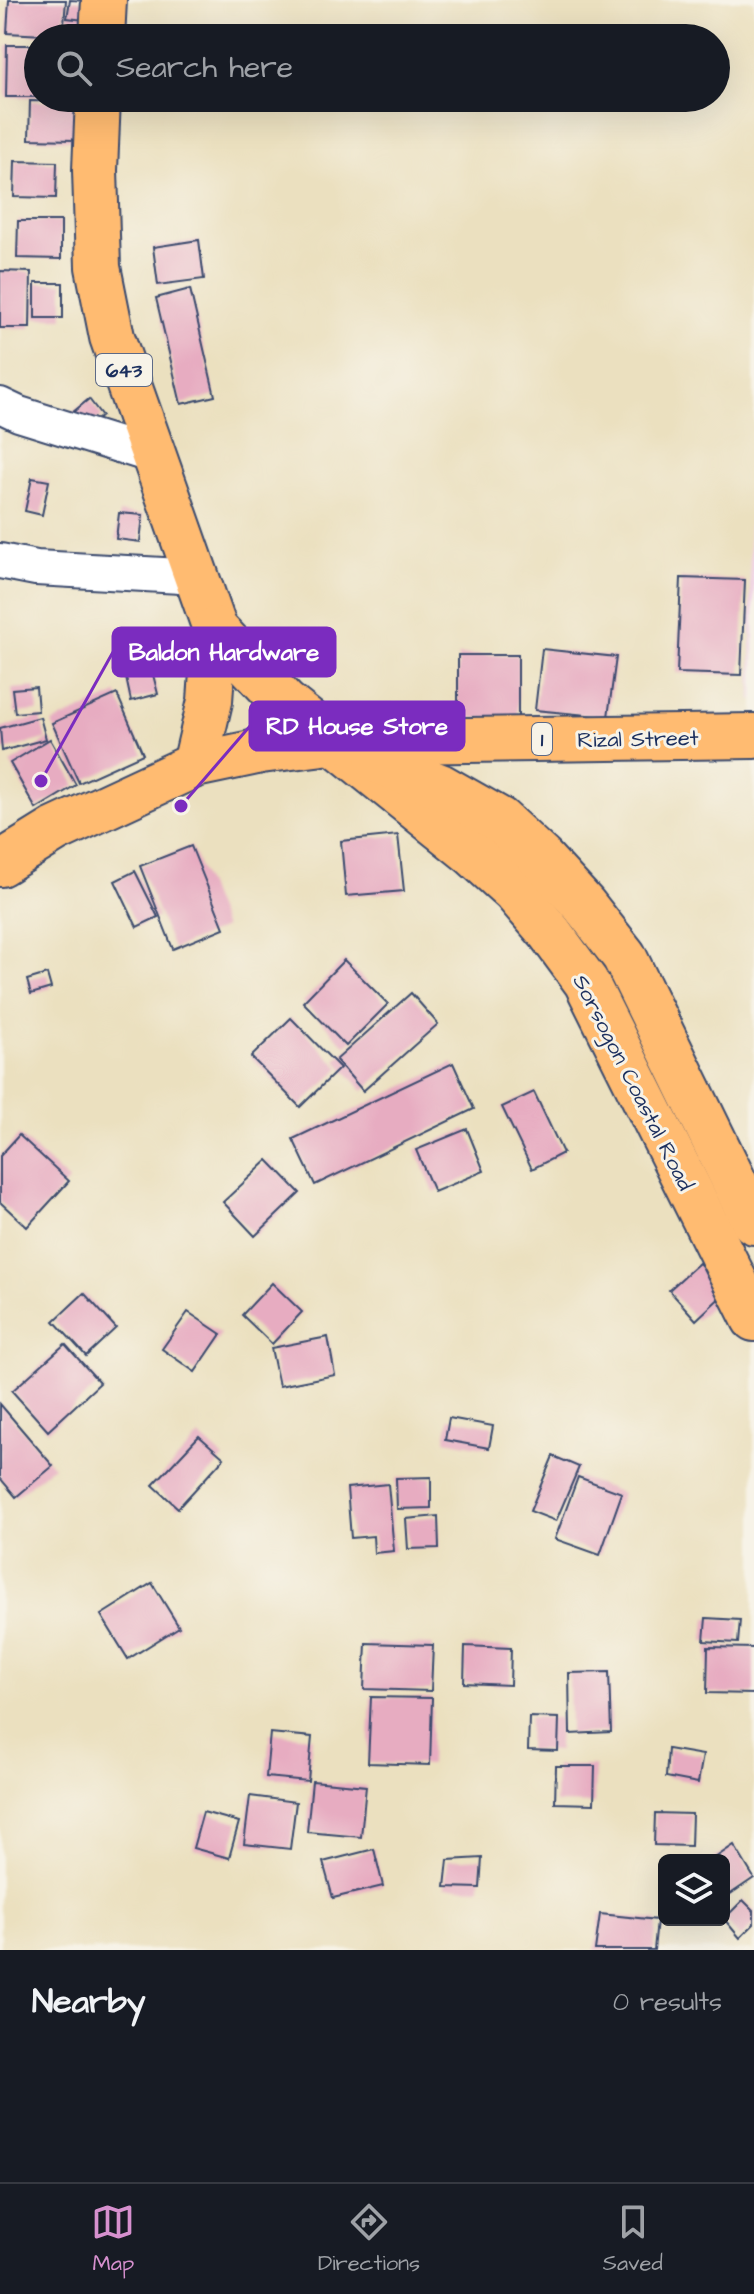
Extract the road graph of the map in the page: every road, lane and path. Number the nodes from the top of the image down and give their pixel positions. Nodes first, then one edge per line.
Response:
1 (104, 0) edge
2 (103, 24) edge
3 (97, 112) edge
4 (0, 405) edge
5 (154, 456) junction
6 (0, 561) edge
7 (199, 577) junction
8 (215, 629) junction
9 (754, 736) edge
10 (331, 742) junction
11 (195, 765) junction
12 (0, 864) edge
13 (754, 1222) edge
14 (754, 1319) edge

1 - 2 main road
3 - 5 main road, 643
4 - 5 street
5 - 7 main road, 643
6 - 7 street
7 - 8 main road, 643
8 - 10 main road, 643
8 - 11 main road, 643
9 - 10 main road, Rizal Street / 1
10 - 11 main road, 1
10 - 13 main road, Sorsogon Coastal Road
10 - 14 main road, Sorsogon Coastal Road
11 - 12 main road, 1

